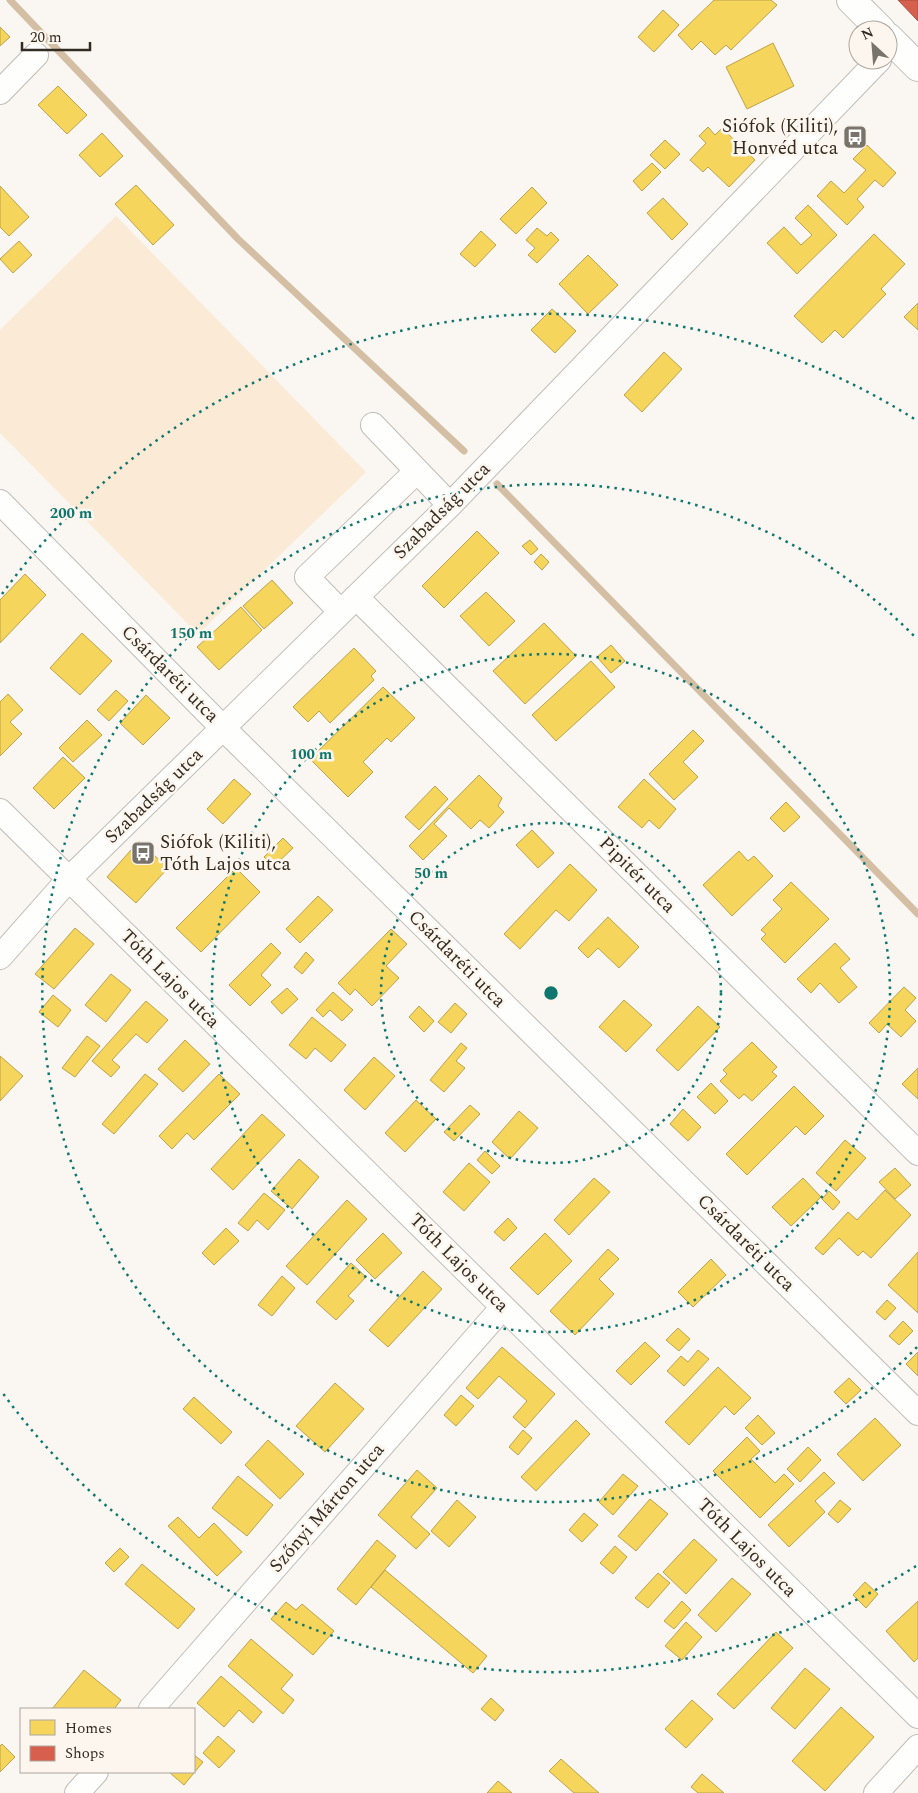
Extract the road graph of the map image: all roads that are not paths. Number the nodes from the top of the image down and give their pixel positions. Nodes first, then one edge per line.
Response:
1 (852, 0) edge
2 (867, 20) edge
3 (898, 53) edge
4 (36, 55) dead end
5 (918, 67) edge
6 (861, 70) edge
7 (0, 92) edge
8 (372, 425) dead end
9 (417, 471) junction
10 (0, 502) edge
11 (450, 505) junction
12 (348, 605) junction
13 (223, 728) junction
14 (0, 811) edge
15 (69, 879) junction
16 (0, 957) edge
17 (918, 1153) edge
18 (503, 1307) junction
19 (918, 1413) edge
20 (151, 1708) edge
21 (918, 1716) edge
22 (918, 1747) edge
23 (95, 1773) edge
24 (77, 1793) edge
25 (876, 1793) edge

1 - 2 main road
3 - 5 main road
4 - 7 street
6 - 11 street, Szabadság utca
8 - 9 street
9 - 11 street
9 - 12 street, Pipitér utca
10 - 13 street, Csárdaréti utca
11 - 12 street, Szabadság utca
12 - 13 street, Szabadság utca
12 - 17 street, Pipitér utca
13 - 15 street, Szabadság utca
13 - 19 street, Csárdaréti utca
14 - 15 street, Tóth Lajos utca
15 - 16 street, Szabadság utca
15 - 18 street, Tóth Lajos utca
18 - 20 street, Szőnyi Márton utca
18 - 21 street, Tóth Lajos utca
22 - 25 street
23 - 24 street

